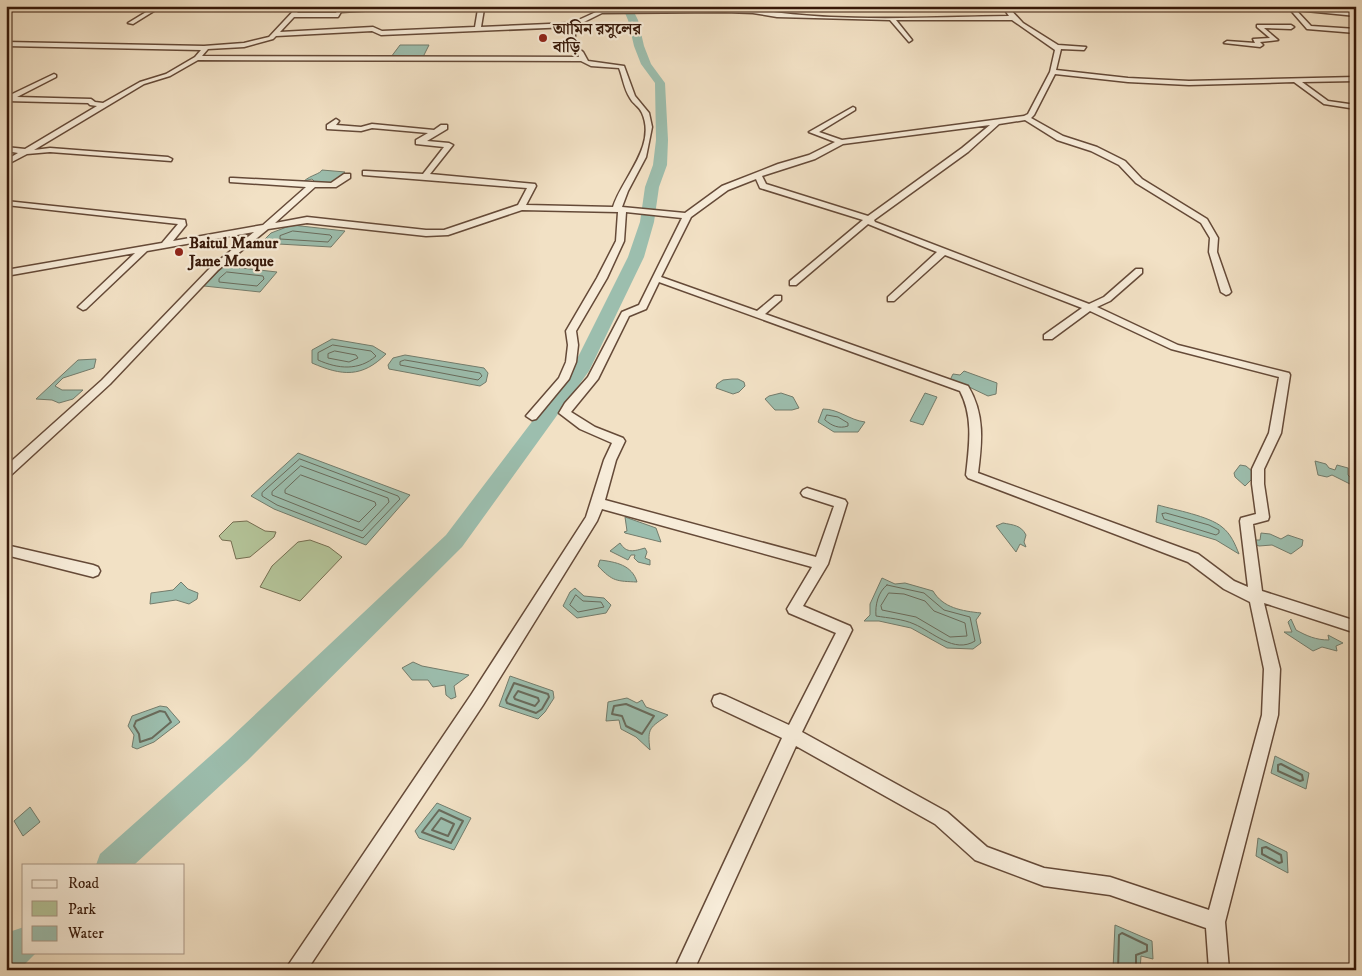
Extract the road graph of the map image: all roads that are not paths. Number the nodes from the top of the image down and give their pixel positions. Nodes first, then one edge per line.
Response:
1 (160, 6) edge
2 (301, 6) edge
3 (438, 6) edge
4 (1004, 6) edge
5 (1290, 7) edge
6 (600, 8) edge
7 (724, 8) edge
8 (480, 9) dead end
9 (896, 10) dead end
10 (1356, 14) edge
11 (294, 15) junction
12 (1013, 18) junction
13 (892, 19) junction
14 (903, 19) junction
15 (131, 23) dead end
16 (573, 25) junction
17 (1309, 28) junction
18 (478, 29) junction
19 (1356, 31) edge
20 (275, 34) junction
21 (909, 40) dead end
22 (1226, 43) dead end
23 (6, 44) edge
24 (1243, 44) junction
25 (1057, 47) junction
26 (204, 48) junction
27 (1084, 48) dead end
28 (1250, 50) dead end
29 (197, 58) junction
30 (582, 59) junction
31 (1053, 72) junction
32 (54, 76) dead end
33 (1356, 79) edge
34 (1295, 80) junction
35 (7, 99) edge
36 (105, 105) junction
37 (1356, 107) edge
38 (853, 109) dead end
39 (1026, 118) junction
40 (336, 121) dead end
41 (997, 122) junction
42 (444, 127) dead end
43 (436, 132) junction
44 (841, 142) junction
45 (6, 149) edge
46 (26, 151) junction
47 (168, 159) dead end
48 (6, 162) edge
49 (366, 173) dead end
50 (758, 175) junction
51 (347, 176) dead end
52 (425, 176) junction
53 (233, 180) dead end
54 (313, 185) junction
55 (6, 203) edge
56 (521, 206) junction
57 (622, 209) junction
58 (686, 216) junction
59 (869, 219) junction
60 (267, 226) junction
61 (165, 245) junction
62 (144, 249) junction
63 (944, 251) junction
64 (1139, 271) dead end
65 (6, 273) edge
66 (656, 278) junction
67 (793, 283) dead end
68 (1226, 292) dead end
69 (778, 298) dead end
70 (891, 299) dead end
71 (83, 307) dead end
72 (1089, 307) junction
73 (758, 316) junction
74 (1048, 337) dead end
75 (532, 416) dead end
76 (12, 462) edge
77 (6, 473) edge
78 (807, 494) dead end
79 (599, 503) junction
80 (6, 550) edge
81 (821, 564) junction
82 (93, 571) dead end
83 (1256, 596) junction
84 (1356, 627) edge
85 (720, 701) dead end
86 (792, 735) junction
87 (1215, 922) junction
88 (295, 970) edge
89 (684, 970) edge
90 (1219, 970) edge

1 - 15 street
2 - 11 street
3 - 11 street
4 - 12 street
5 - 10 street
5 - 17 street
6 - 7 street
6 - 16 street
7 - 13 street
8 - 18 street
9 - 14 street
11 - 20 street
12 - 14 street
12 - 25 street
13 - 14 street
13 - 21 street
16 - 18 street
16 - 30 street
17 - 19 street
17 - 24 street
18 - 20 street
20 - 26 street
22 - 24 street
23 - 26 street
24 - 28 street
25 - 27 street
25 - 31 street
26 - 29 street
29 - 30 street
29 - 36 street
30 - 57 street
31 - 34 street
31 - 39 street
32 - 35 street
33 - 34 street
34 - 37 street
35 - 36 street
36 - 46 street
38 - 44 street
39 - 41 street
39 - 68 street
40 - 43 street
41 - 44 street
41 - 59 street
42 - 43 street
43 - 52 street
44 - 50 street
45 - 46 street
46 - 47 street
46 - 48 street
49 - 52 street
50 - 58 street
50 - 59 street
51 - 54 street
52 - 56 street
53 - 54 street
54 - 60 street
55 - 61 street
56 - 57 street
56 - 60 street
57 - 58 street
57 - 75 street
58 - 66 street
59 - 63 street
59 - 67 street
60 - 61 street
60 - 76 street
61 - 62 street
62 - 65 street
62 - 71 street
63 - 70 street
63 - 72 street
64 - 72 street
66 - 73 street
66 - 79 street
69 - 73 street
72 - 74 street
72 - 83 street
73 - 83 street
76 - 77 street
78 - 81 street
79 - 81 street
79 - 88 street
80 - 82 street
81 - 86 street
83 - 84 street
83 - 87 street
85 - 86 street
86 - 87 street
86 - 89 street
87 - 90 street

